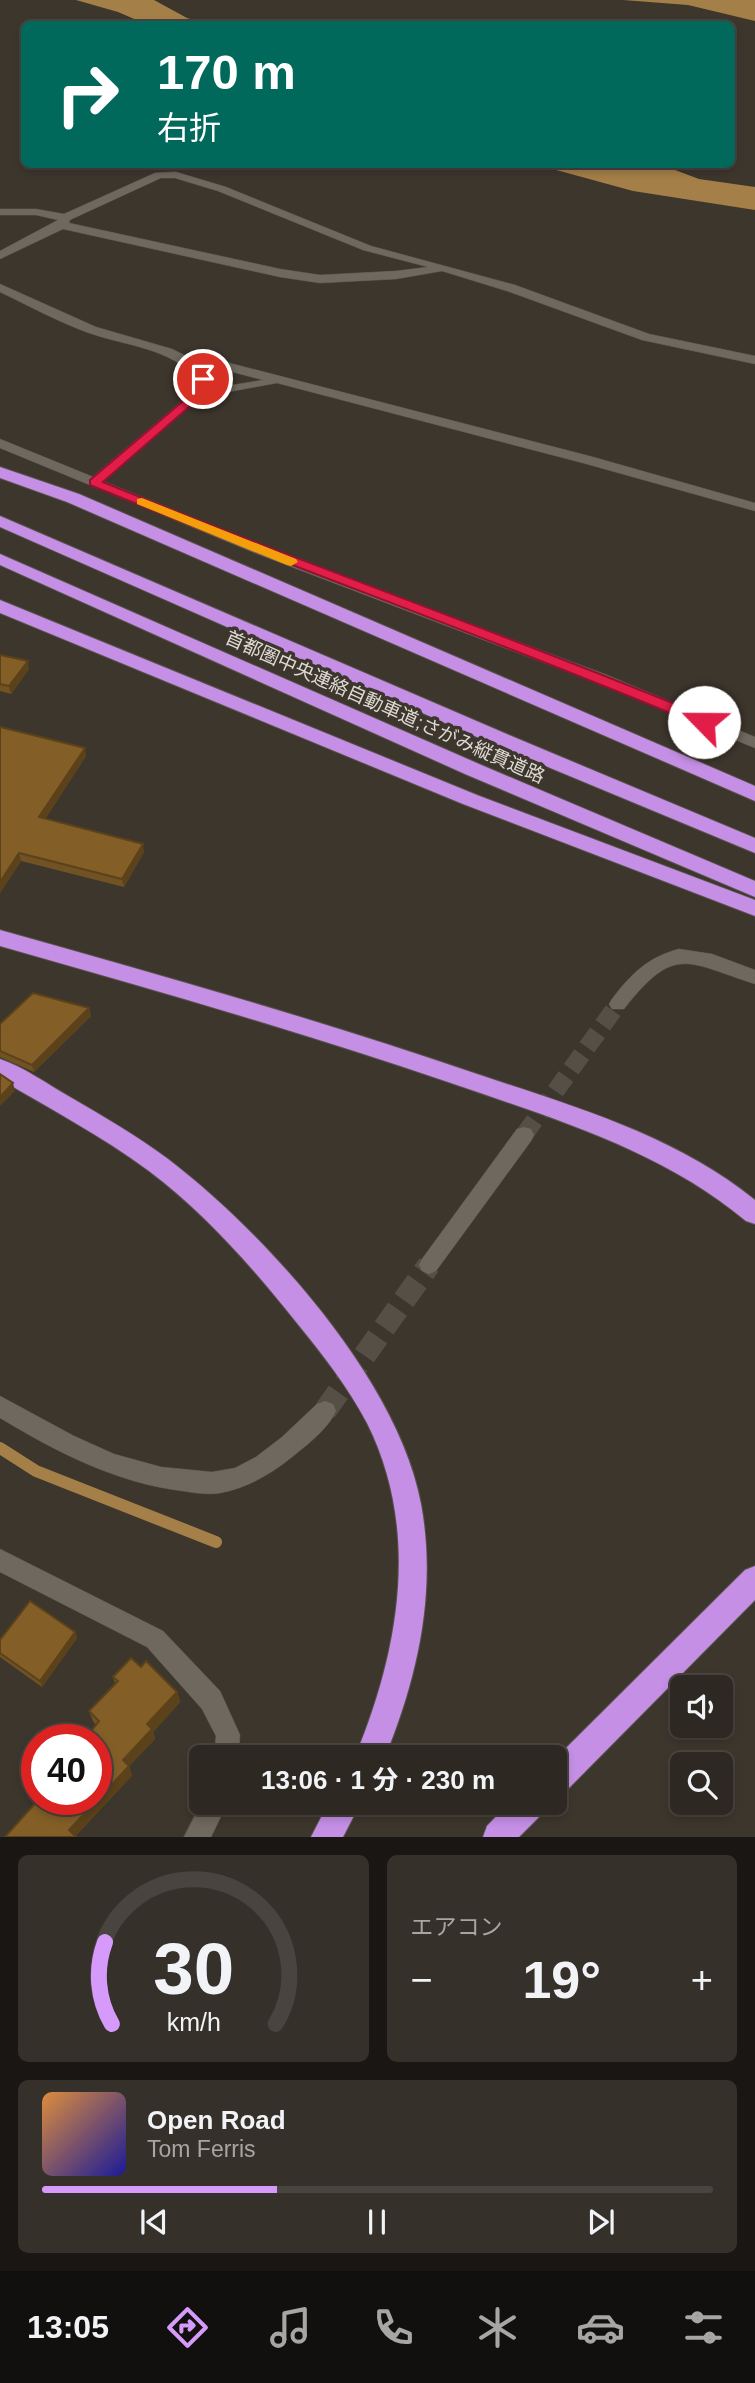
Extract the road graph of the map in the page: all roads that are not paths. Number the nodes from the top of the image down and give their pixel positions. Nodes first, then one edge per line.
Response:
1 (156, 170) edge
2 (0, 212) edge
3 (64, 222) junction
4 (0, 256) edge
5 (446, 268) junction
6 (0, 288) edge
7 (755, 360) edge
8 (188, 362) junction
9 (277, 381) junction
10 (198, 394) junction
11 (0, 443) edge
12 (0, 472) edge
13 (95, 482) junction
14 (755, 507) edge
15 (0, 521) edge
16 (0, 559) edge
17 (0, 606) edge
18 (755, 743) edge
19 (755, 794) edge
20 (755, 846) edge
21 (755, 889) edge
22 (755, 908) edge
23 (0, 938) edge
24 (755, 977) edge
25 (618, 1004) tunnel mouth
26 (0, 1068) edge
27 (524, 1135) tunnel mouth
28 (755, 1214) edge
29 (429, 1265) tunnel mouth
30 (0, 1406) edge
31 (325, 1411) tunnel mouth
32 (0, 1560) edge
33 (755, 1580) edge
34 (227, 1745) edge
35 (375, 1745) edge
36 (567, 1768) edge
37 (209, 1815) edge
38 (339, 1815) edge
39 (519, 1815) edge
40 (197, 1837) edge
41 (326, 1837) edge
42 (498, 1837) edge

1 - 3 street
1 - 5 street
2 - 3 street
3 - 4 street
3 - 5 street
5 - 7 street
6 - 8 street
8 - 9 street
8 - 10 street
9 - 10 street
9 - 14 street
10 - 13 street
11 - 13 street
12 - 19 highway
13 - 18 street
15 - 20 highway, 首都圏中央連絡自動車道;さがみ縦貫道路
16 - 21 highway, 首都圏中央連絡自動車道;さがみ縦貫道路
17 - 22 highway
23 - 28 highway
24 - 25 street
26 - 35 highway
27 - 29 street
30 - 31 street
32 - 34 street
33 - 36 highway
37 - 40 street
38 - 41 highway
39 - 42 highway

